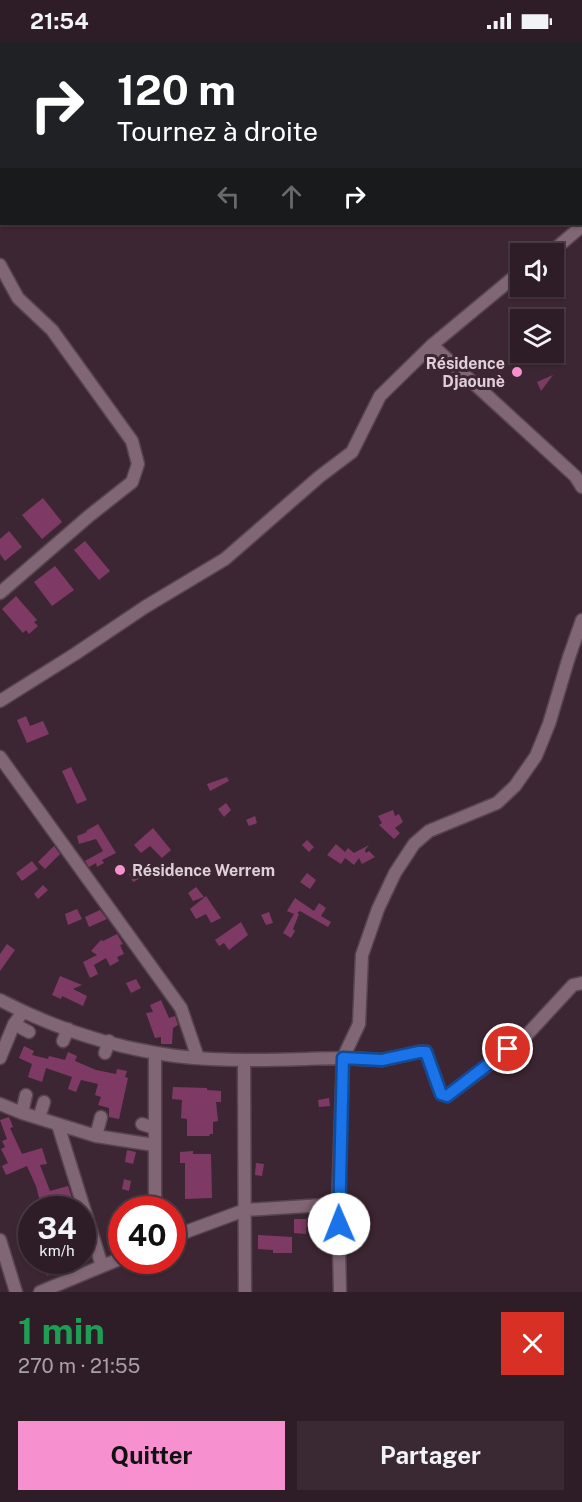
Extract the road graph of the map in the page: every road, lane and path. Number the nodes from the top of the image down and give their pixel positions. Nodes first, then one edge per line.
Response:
1 (582, 225) edge
2 (562, 243) edge
3 (0, 265) edge
4 (510, 280) edge
5 (432, 345) junction
6 (582, 488) edge
7 (0, 593) edge
8 (582, 620) edge
9 (0, 701) edge
10 (0, 757) edge
11 (582, 983) edge
12 (0, 1000) edge
13 (23, 1012) junction
14 (14, 1024) junction
15 (68, 1029) junction
16 (28, 1032) dead end
17 (63, 1041) dead end
18 (155, 1053) junction
19 (0, 1058) edge
20 (198, 1058) junction
21 (343, 1058) junction
22 (244, 1060) junction
23 (26, 1095) dead end
24 (44, 1102) dead end
25 (0, 1104) edge
26 (22, 1113) junction
27 (101, 1117) dead end
28 (39, 1118) junction
29 (58, 1125) junction
30 (96, 1136) junction
31 (154, 1145) junction
32 (155, 1196) edge
33 (338, 1204) junction
34 (245, 1210) junction
35 (186, 1232) edge
36 (0, 1240) edge
37 (108, 1264) edge
38 (102, 1266) junction
39 (16, 1292) edge
40 (40, 1292) edge
41 (245, 1292) edge
42 (340, 1292) edge

1 - 2 street
3 - 7 street
4 - 5 street
5 - 6 street
5 - 9 street
8 - 21 street
10 - 20 street
11 - 21 street
12 - 13 street
13 - 14 street
13 - 15 street
14 - 16 street
14 - 19 street
15 - 17 street
15 - 18 street
18 - 20 street
18 - 31 street
20 - 22 street
21 - 22 street
21 - 33 street
22 - 34 street
23 - 26 street
24 - 28 street
25 - 26 street
26 - 28 street
27 - 30 street
28 - 29 street
29 - 30 street
29 - 38 street
30 - 31 street
31 - 32 street
33 - 34 street
33 - 42 street
34 - 35 street
34 - 41 street
36 - 39 street
37 - 38 street
38 - 40 street

